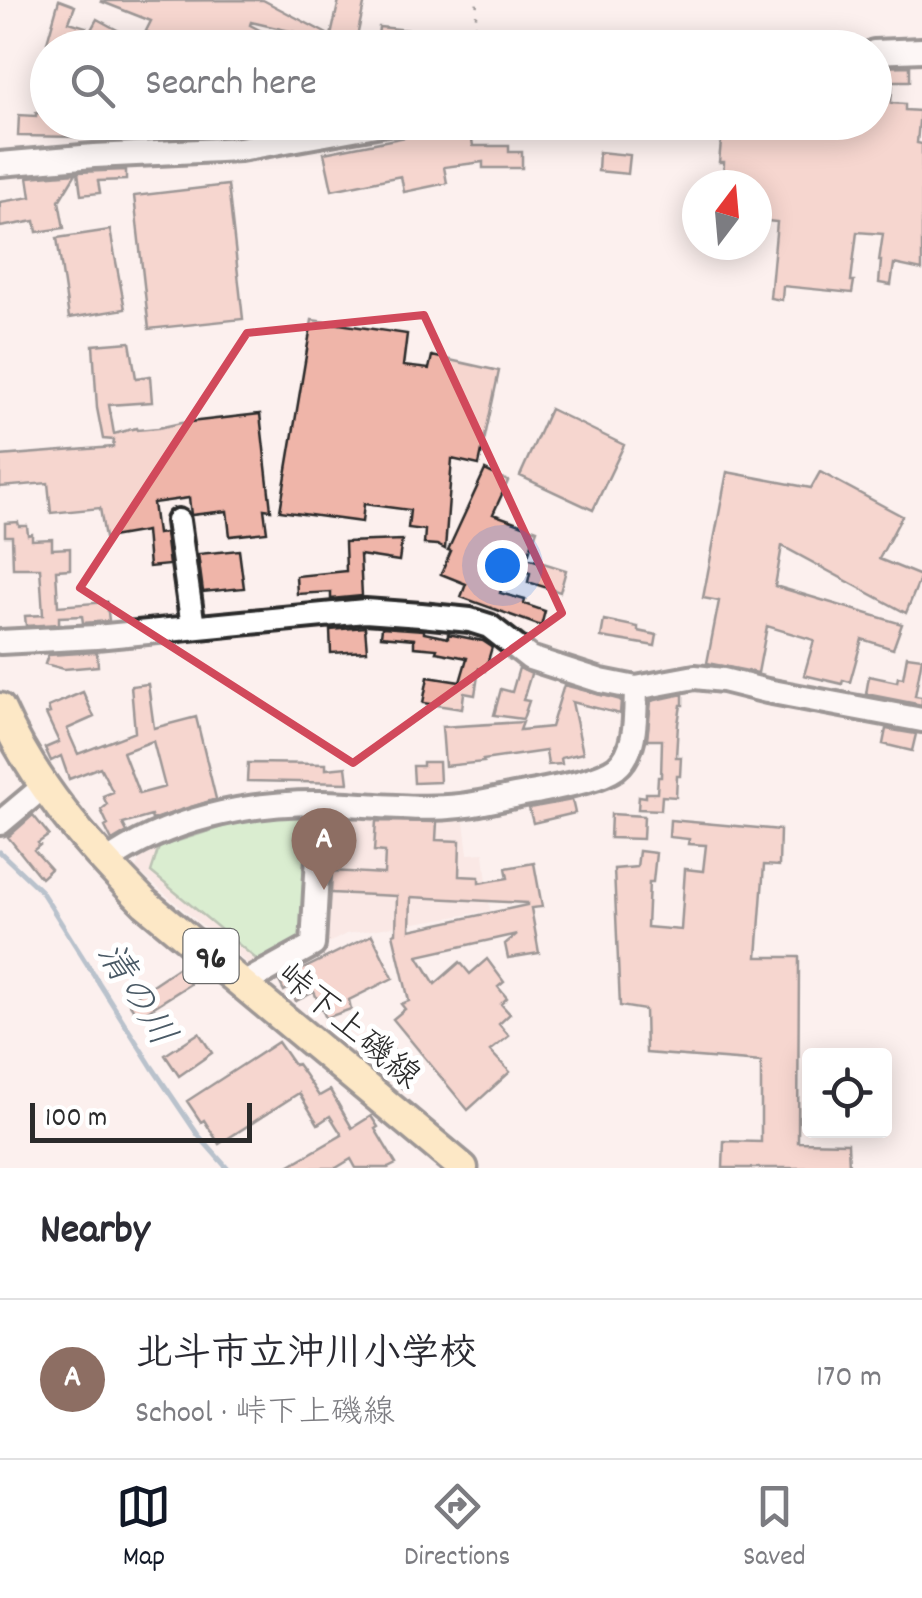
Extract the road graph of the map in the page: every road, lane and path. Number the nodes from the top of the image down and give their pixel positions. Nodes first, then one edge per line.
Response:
1 (477, 0) edge
2 (475, 30) edge
3 (922, 50) edge
4 (892, 51) edge
5 (291, 140) edge
6 (0, 164) edge
7 (178, 521) dead end
8 (193, 627) junction
9 (0, 642) edge
10 (636, 688) junction
11 (0, 708) edge
12 (922, 720) edge
13 (43, 787) junction
14 (321, 803) junction
15 (0, 823) edge
16 (105, 863) junction
17 (243, 984) junction
18 (462, 1168) edge

1 - 2 path
3 - 4 street
5 - 6 street
7 - 8 street
8 - 9 street
8 - 10 street
10 - 12 street
10 - 14 street
11 - 13 main road, 峠下上磯線 / 96
13 - 15 street
13 - 16 main road, 峠下上磯線 / 96
14 - 16 street
14 - 17 street
16 - 17 main road, 峠下上磯線 / 96
17 - 18 main road, 峠下上磯線 / 96

